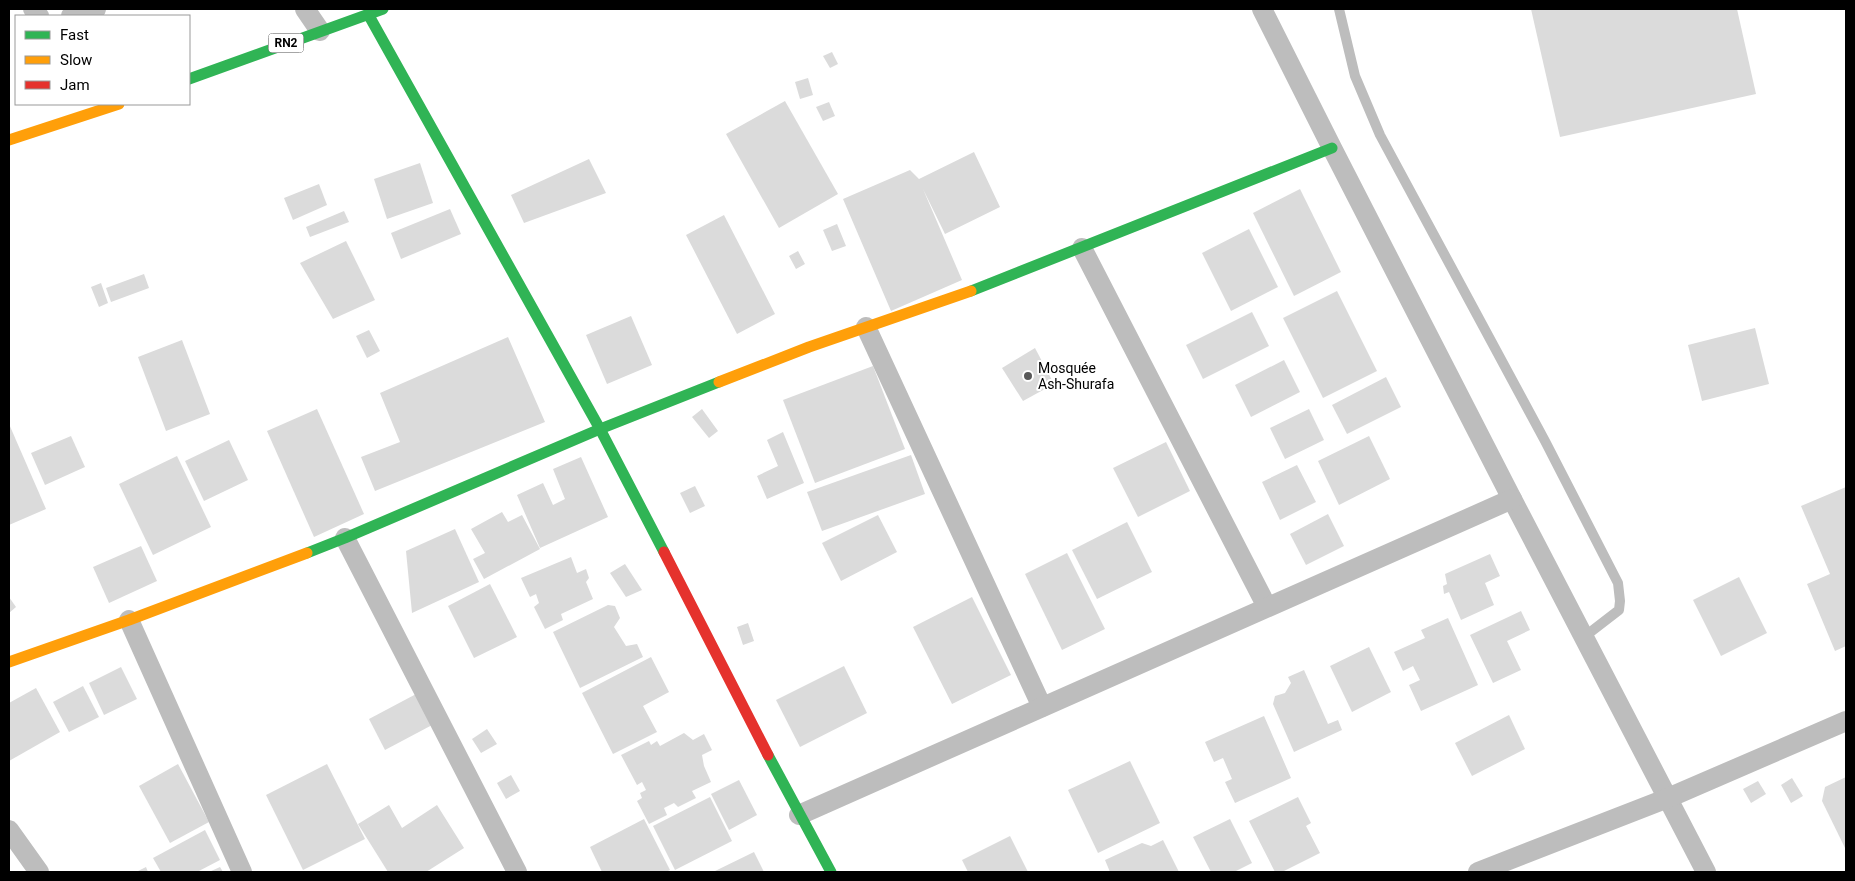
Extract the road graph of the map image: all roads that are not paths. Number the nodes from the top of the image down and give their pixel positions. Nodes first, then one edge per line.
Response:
1 (96, 9) edge
2 (305, 9) edge
3 (383, 9) edge
4 (1262, 9) edge
5 (1340, 9) edge
6 (368, 14) junction
7 (75, 15) edge
8 (320, 31) junction
9 (190, 78) edge
10 (112, 105) edge
11 (86, 109) edge
12 (9, 140) edge
13 (1332, 148) junction
14 (1082, 248) junction
15 (866, 327) junction
16 (600, 429) junction
17 (1512, 498) junction
18 (346, 538) junction
19 (1267, 607) junction
20 (129, 620) junction
21 (1584, 637) junction
22 (9, 662) edge
23 (1042, 707) junction
24 (1846, 721) edge
25 (1668, 798) junction
26 (799, 816) junction
27 (9, 830) edge
28 (39, 872) edge
29 (242, 872) edge
30 (516, 872) edge
31 (832, 872) edge
32 (1478, 872) edge
33 (1706, 872) edge

1 - 7 street
2 - 8 street
3 - 6 main road, RN2
4 - 13 street
5 - 21 lane
6 - 8 main road, RN2
6 - 16 main road
8 - 9 main road, RN2
10 - 11 main road
11 - 12 main road
13 - 14 main road
13 - 17 street
14 - 15 main road
14 - 19 street
15 - 16 main road
15 - 23 street
16 - 18 main road
16 - 26 main road
17 - 19 street
17 - 21 street
18 - 20 main road
18 - 30 street
19 - 23 street
20 - 22 main road
20 - 29 street
21 - 25 street
23 - 26 street
24 - 25 street
25 - 32 street
25 - 33 street
26 - 31 main road
27 - 28 street

